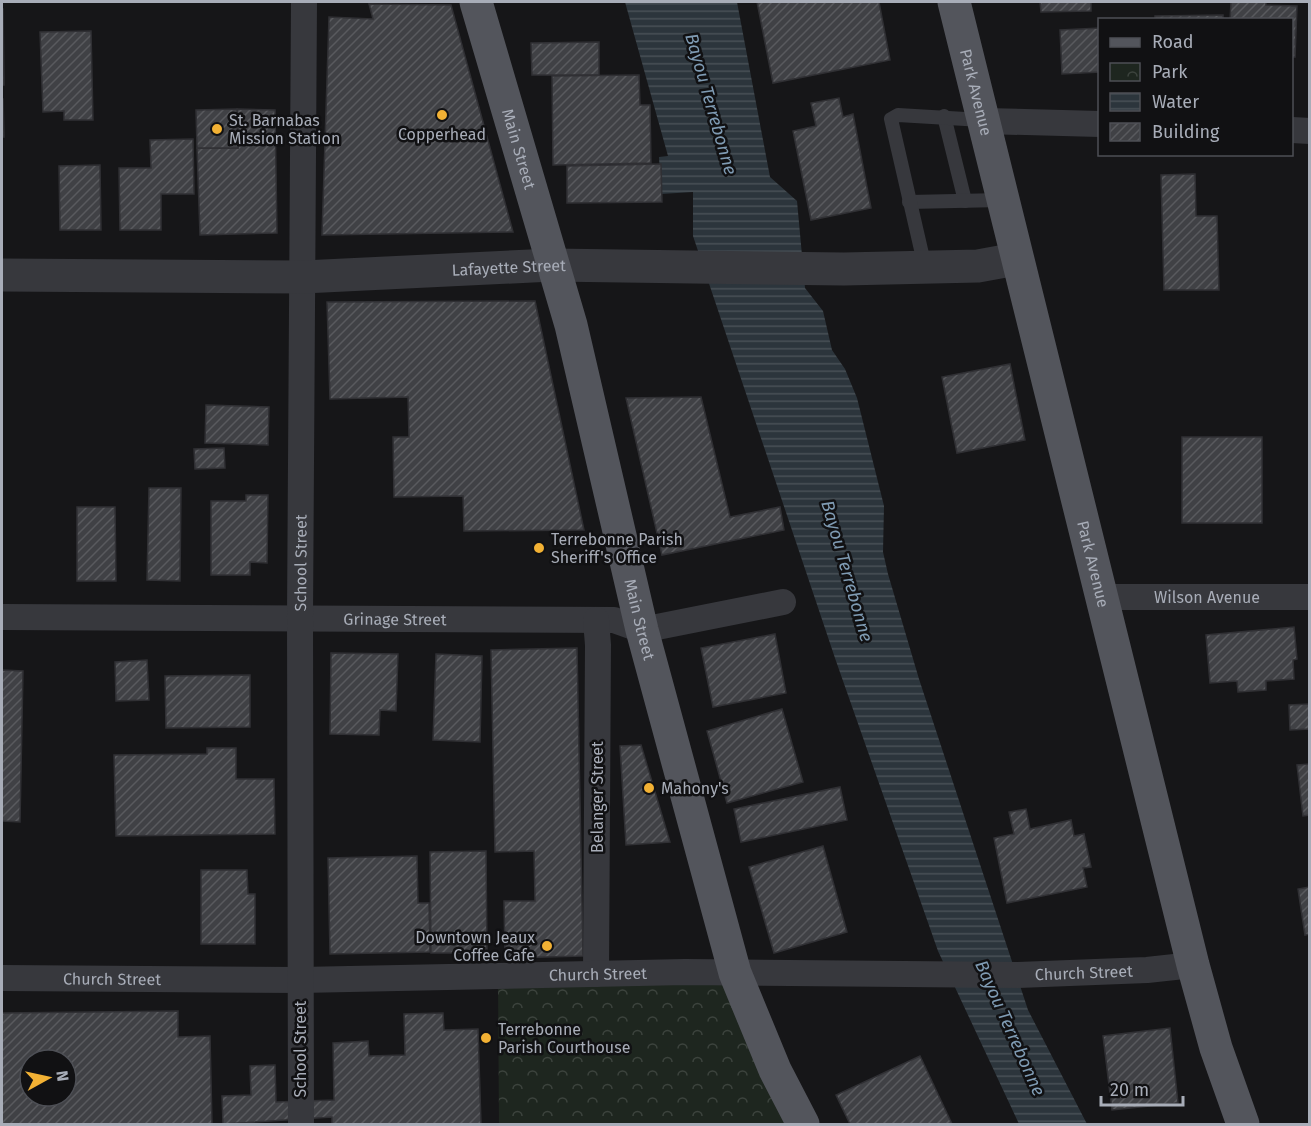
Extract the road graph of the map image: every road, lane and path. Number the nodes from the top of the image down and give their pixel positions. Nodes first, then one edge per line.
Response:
1 (304, 2) edge
2 (476, 2) edge
3 (954, 2) edge
4 (944, 116) junction
5 (984, 121) junction
6 (1098, 124) edge
7 (1293, 130) edge
8 (1310, 131) edge
9 (1002, 200) junction
10 (965, 201) junction
11 (909, 202) junction
12 (1016, 260) junction
13 (552, 265) junction
14 (925, 267) junction
15 (2, 275) edge
16 (303, 277) junction
17 (1103, 597) junction
18 (1310, 597) edge
19 (783, 602) dead end
20 (2, 617) edge
21 (300, 617) junction
22 (596, 620) junction
23 (642, 630) junction
24 (1193, 965) junction
25 (735, 973) junction
26 (596, 974) junction
27 (2, 978) edge
28 (300, 980) junction
29 (301, 1125) edge
30 (803, 1125) edge
31 (1243, 1125) edge

1 - 16 street, School Street
2 - 13 main road, Main Street
3 - 5 main road, Park Avenue
4 - 5 lane
4 - 10 lane
4 - 11 lane
5 - 6 street
5 - 9 main road, Park Avenue
7 - 8 street
9 - 10 lane
9 - 12 main road, Park Avenue
10 - 11 lane
11 - 14 lane
12 - 14 street, Lafayette Street
12 - 17 main road, Park Avenue
13 - 14 street, Lafayette Street
13 - 16 street, Lafayette Street
13 - 23 main road, Main Street
15 - 16 street, Lafayette Street
16 - 21 street, School Street
17 - 18 street, Wilson Avenue
17 - 24 main road, Park Avenue
19 - 23 street
20 - 21 street, Grinage Street
21 - 22 street, Grinage Street
21 - 28 street, School Street
22 - 23 street, Grinage Street
22 - 26 street, Belanger Street
23 - 25 main road, Main Street
24 - 25 street, Church Street
24 - 31 main road, Park Avenue
25 - 26 street, Church Street
25 - 30 main road, Main Street
26 - 28 street, Church Street
27 - 28 street, Church Street
28 - 29 street, School Street

